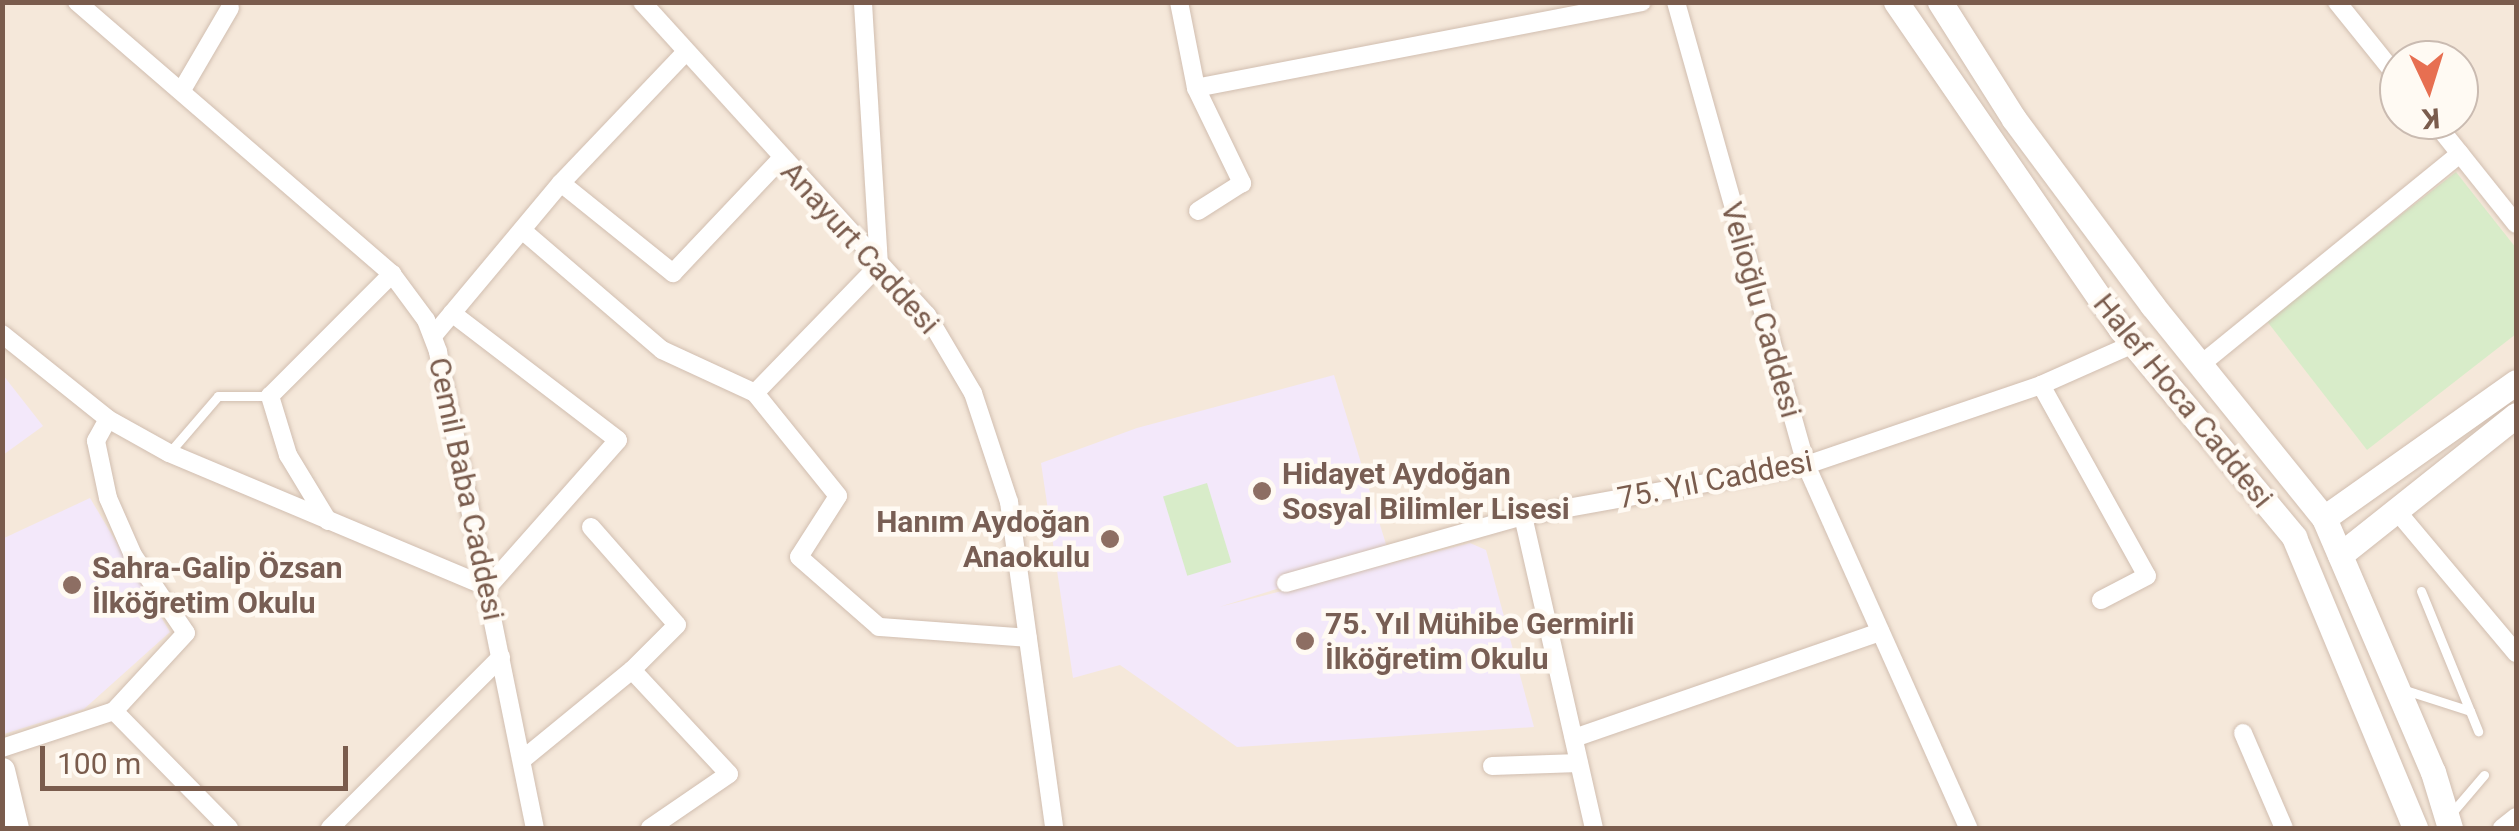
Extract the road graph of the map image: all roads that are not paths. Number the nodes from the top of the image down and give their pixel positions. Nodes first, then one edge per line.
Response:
1 (78, 2) edge
2 (642, 2) edge
3 (863, 2) edge
4 (1180, 2) edge
5 (1642, 2) edge
6 (1676, 2) edge
7 (1896, 2) edge
8 (1940, 2) edge
9 (2338, 2) edge
10 (230, 8) dead end
11 (685, 53) junction
12 (2379, 53) edge
13 (1196, 88) junction
14 (182, 90) junction
15 (2448, 140) edge
16 (2460, 154) junction
17 (780, 160) junction
18 (561, 183) junction
19 (1198, 211) dead end
20 (2516, 224) edge
21 (522, 230) junction
22 (880, 265) junction
23 (392, 274) junction
24 (452, 313) junction
25 (2, 334) edge
26 (433, 336) junction
27 (2134, 344) junction
28 (2200, 365) junction
29 (2516, 382) edge
30 (2040, 385) junction
31 (755, 393) junction
32 (270, 396) junction
33 (2516, 414) edge
34 (108, 420) junction
35 (170, 452) junction
36 (1806, 465) junction
37 (2396, 510) junction
38 (1523, 516) junction
39 (2324, 518) junction
40 (328, 521) junction
41 (591, 528) dead end
42 (2340, 555) junction
43 (1286, 583) dead end
44 (488, 588) junction
45 (2421, 590) dead end
46 (2101, 600) dead end
47 (1880, 632) junction
48 (1028, 638) junction
49 (2516, 653) edge
50 (502, 658) junction
51 (632, 670) junction
52 (2397, 688) junction
53 (114, 711) junction
54 (2470, 711) junction
55 (2478, 730) dead end
56 (2244, 733) dead end
57 (1574, 738) junction
58 (2, 748) edge
59 (522, 760) junction
60 (1579, 763) junction
61 (1492, 766) dead end
62 (2, 770) edge
63 (2484, 775) dead end
64 (2516, 817) edge
65 (2449, 823) edge
66 (16, 828) edge
67 (228, 828) edge
68 (330, 828) edge
69 (535, 828) edge
70 (650, 828) edge
71 (1054, 828) edge
72 (1594, 828) edge
73 (1968, 828) edge
74 (2284, 828) edge
75 (2414, 828) edge
76 (2502, 828) edge

1 - 14 street, Cemil Baba Caddesi
2 - 11 street, Anayurt Caddesi
3 - 22 street
4 - 13 street
5 - 13 street
6 - 36 street, Velioğlu Caddesi
7 - 27 main road, Halef Hoca Caddesi
8 - 28 main road, Halef Hoca Caddesi
9 - 12 street
10 - 14 street
11 - 17 street, Anayurt Caddesi
11 - 18 street
13 - 19 street
14 - 23 street, Cemil Baba Caddesi
15 - 16 street
16 - 20 street
16 - 28 street
17 - 18 street
17 - 22 street, Anayurt Caddesi
18 - 21 street
21 - 24 street
21 - 31 street
22 - 31 street
22 - 48 street, Anayurt Caddesi
23 - 26 street, Cemil Baba Caddesi
23 - 32 street
24 - 26 street
24 - 44 street
25 - 34 street
26 - 44 street, Cemil Baba Caddesi
27 - 30 street, 75. Yıl Caddesi
27 - 75 main road, Halef Hoca Caddesi
28 - 39 main road, Halef Hoca Caddesi
29 - 39 main road
30 - 36 street, 75. Yıl Caddesi
30 - 46 street
31 - 48 street
32 - 35 lane
32 - 40 street
33 - 37 main road
34 - 35 street
34 - 53 street
35 - 40 street
36 - 38 street, 75. Yıl Caddesi
36 - 47 street, Velioğlu Caddesi
37 - 42 main road
37 - 49 street
38 - 43 street, 75. Yıl Caddesi
38 - 57 street
39 - 42 main road, Halef Hoca Caddesi
40 - 44 street
41 - 51 street
42 - 52 main road, Halef Hoca Caddesi
44 - 50 street, Cemil Baba Caddesi
45 - 54 lane
47 - 57 street
47 - 73 street, Velioğlu Caddesi
48 - 71 street, Anayurt Caddesi
50 - 59 street, Cemil Baba Caddesi
50 - 68 street
51 - 59 street
51 - 70 street
52 - 54 lane
52 - 65 main road, Halef Hoca Caddesi
53 - 58 street
53 - 67 street
54 - 55 lane
56 - 74 street
57 - 60 street
59 - 69 street, Cemil Baba Caddesi
60 - 61 street
60 - 72 street
62 - 66 main road
63 - 65 lane
64 - 76 street

